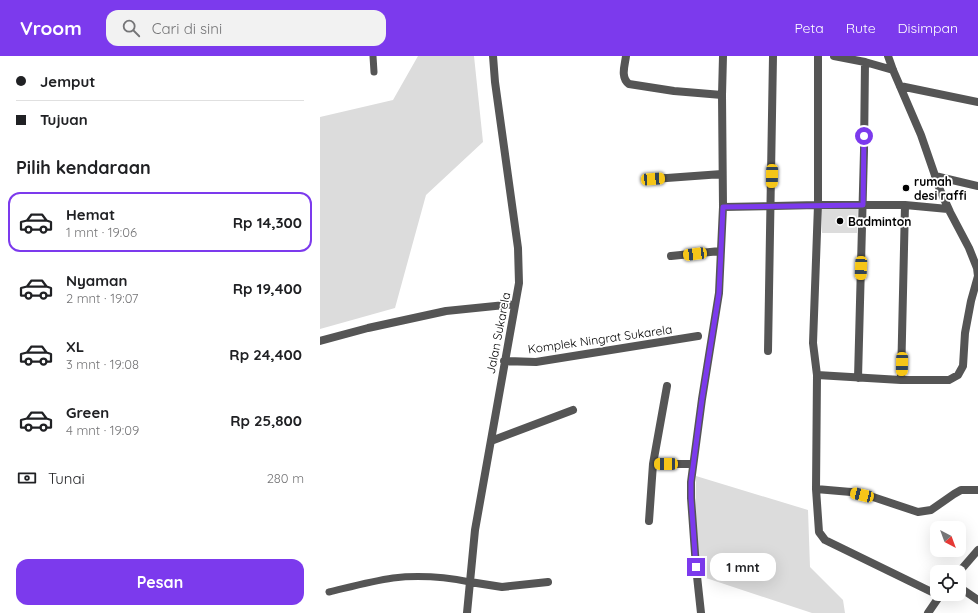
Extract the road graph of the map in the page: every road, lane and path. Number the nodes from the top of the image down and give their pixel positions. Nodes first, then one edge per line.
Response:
1 (373, 56) edge
2 (493, 56) edge
3 (626, 56) edge
4 (723, 56) edge
5 (773, 56) edge
6 (818, 56) edge
7 (834, 56) edge
8 (888, 56) edge
9 (865, 62) junction
10 (893, 70) junction
11 (374, 72) dead end
12 (900, 86) junction
13 (722, 95) junction
14 (978, 102) edge
15 (722, 174) junction
16 (935, 176) junction
17 (653, 179) dead end
18 (978, 186) edge
19 (818, 205) junction
20 (863, 205) junction
21 (904, 205) junction
22 (771, 206) junction
23 (723, 207) junction
24 (948, 209) junction
25 (720, 251) junction
26 (671, 256) dead end
27 (516, 304) junction
28 (698, 336) dead end
29 (320, 340) edge
30 (768, 351) dead end
31 (504, 361) junction
32 (817, 375) junction
33 (858, 378) junction
34 (901, 380) junction
35 (667, 386) dead end
36 (573, 410) dead end
37 (491, 441) junction
38 (653, 464) junction
39 (692, 464) junction
40 (816, 489) junction
41 (978, 490) edge
42 (649, 521) dead end
43 (978, 550) edge
44 (965, 565) edge
45 (470, 582) junction
46 (548, 582) dead end
47 (930, 591) edge
48 (329, 592) dead end
49 (966, 592) edge
50 (978, 600) edge
51 (936, 601) edge
52 (467, 613) edge
53 (701, 613) edge
54 (928, 613) edge

1 - 11 lane
2 - 27 street, Jalan Sukarela
3 - 13 street
4 - 13 street
5 - 22 street
6 - 19 street
7 - 9 street
8 - 10 street
9 - 10 street
9 - 20 street
10 - 12 street
12 - 14 street
12 - 16 street
13 - 15 street
15 - 17 street
15 - 23 street
16 - 18 street
16 - 24 street
19 - 20 street
19 - 22 street
19 - 32 street
20 - 21 street
20 - 33 street
21 - 24 street
21 - 34 street
22 - 23 street
22 - 30 street
23 - 25 street
24 - 34 street
25 - 26 street
25 - 39 street
27 - 29 street
27 - 31 street, Jalan Sukarela
28 - 31 street, Komplek Ningrat Sukarela
31 - 37 street, Jalan Sukarela
32 - 33 street
32 - 40 street
33 - 34 street
35 - 38 street
36 - 37 street
37 - 45 street, Jalan Sukarela
38 - 39 street
38 - 42 street
39 - 53 street
40 - 41 street
40 - 47 street
43 - 44 street
45 - 46 street
45 - 48 lane
45 - 52 street, Jalan Sukarela
49 - 50 street
51 - 54 street

